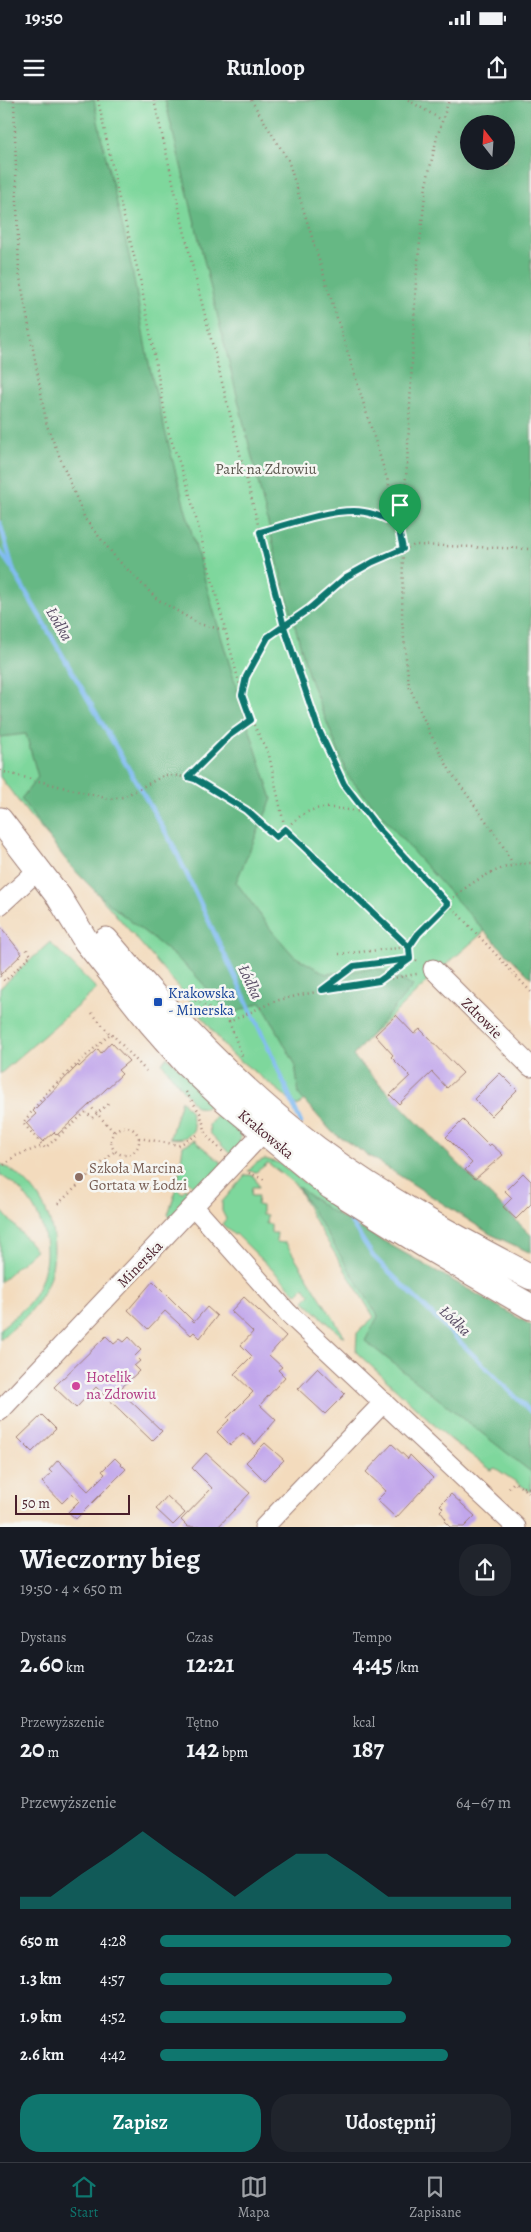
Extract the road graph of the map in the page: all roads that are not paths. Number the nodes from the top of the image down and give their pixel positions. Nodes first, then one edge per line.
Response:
1 (0, 820) edge
2 (38, 870) junction
3 (0, 905) edge
4 (424, 970) road end
5 (531, 1068) edge
6 (277, 1126) junction
7 (319, 1164) junction
8 (194, 1207) junction
9 (531, 1277) edge
10 (530, 1306) edge
11 (384, 1402) junction
12 (0, 1411) edge
13 (264, 1527) edge
14 (516, 1527) edge

1 - 2 main road, Krakowska
2 - 3 street
2 - 6 main road, Krakowska
4 - 5 street, Zdrowie
6 - 7 main road, Krakowska
6 - 8 street, Minerska
7 - 9 main road, Krakowska
7 - 10 main road, Krakowska
8 - 11 street
8 - 12 street, Minerska
11 - 13 street
11 - 14 street

